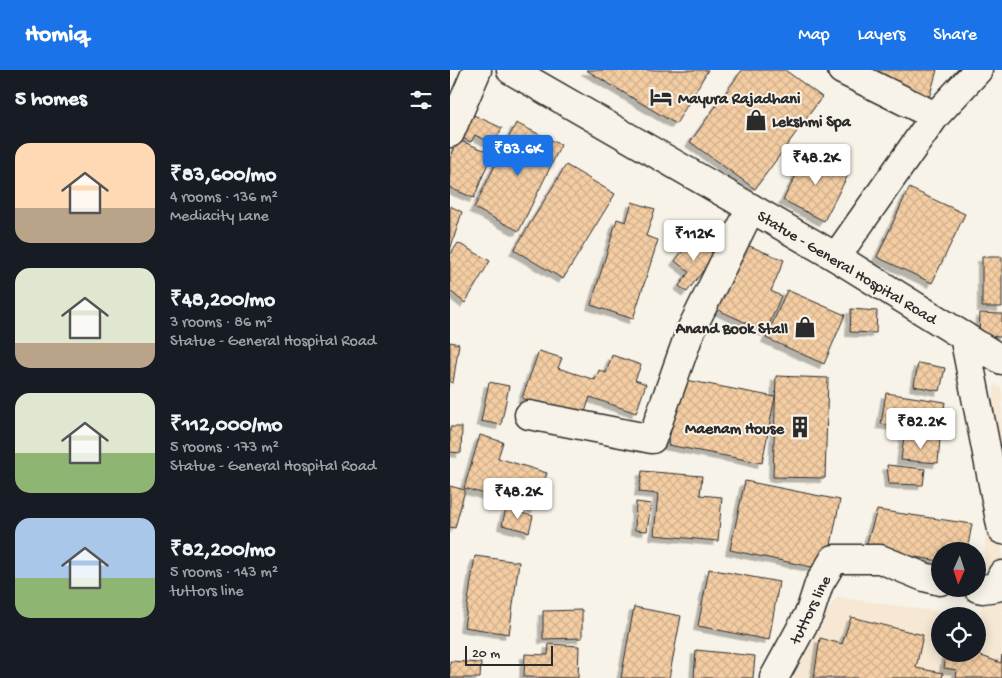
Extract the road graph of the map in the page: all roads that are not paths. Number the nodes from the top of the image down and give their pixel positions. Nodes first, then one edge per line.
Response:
1 (477, 70) edge
2 (511, 70) edge
3 (842, 70) edge
4 (978, 70) edge
5 (935, 116) junction
6 (450, 133) edge
7 (751, 208) junction
8 (836, 257) junction
9 (964, 336) junction
10 (999, 355) edge
11 (529, 416) dead end
12 (1002, 530) edge
13 (1002, 575) edge
14 (931, 579) edge
15 (986, 588) edge
16 (774, 678) edge

1 - 6 street
2 - 7 street, Statue - General Hospital Road
3 - 5 street
4 - 5 street
5 - 8 street
7 - 8 street, Statue - General Hospital Road
7 - 11 street
8 - 9 street, Statue - General Hospital Road
9 - 10 street, Statue - General Hospital Road
9 - 12 street
13 - 15 street
14 - 16 street, tuttors line

